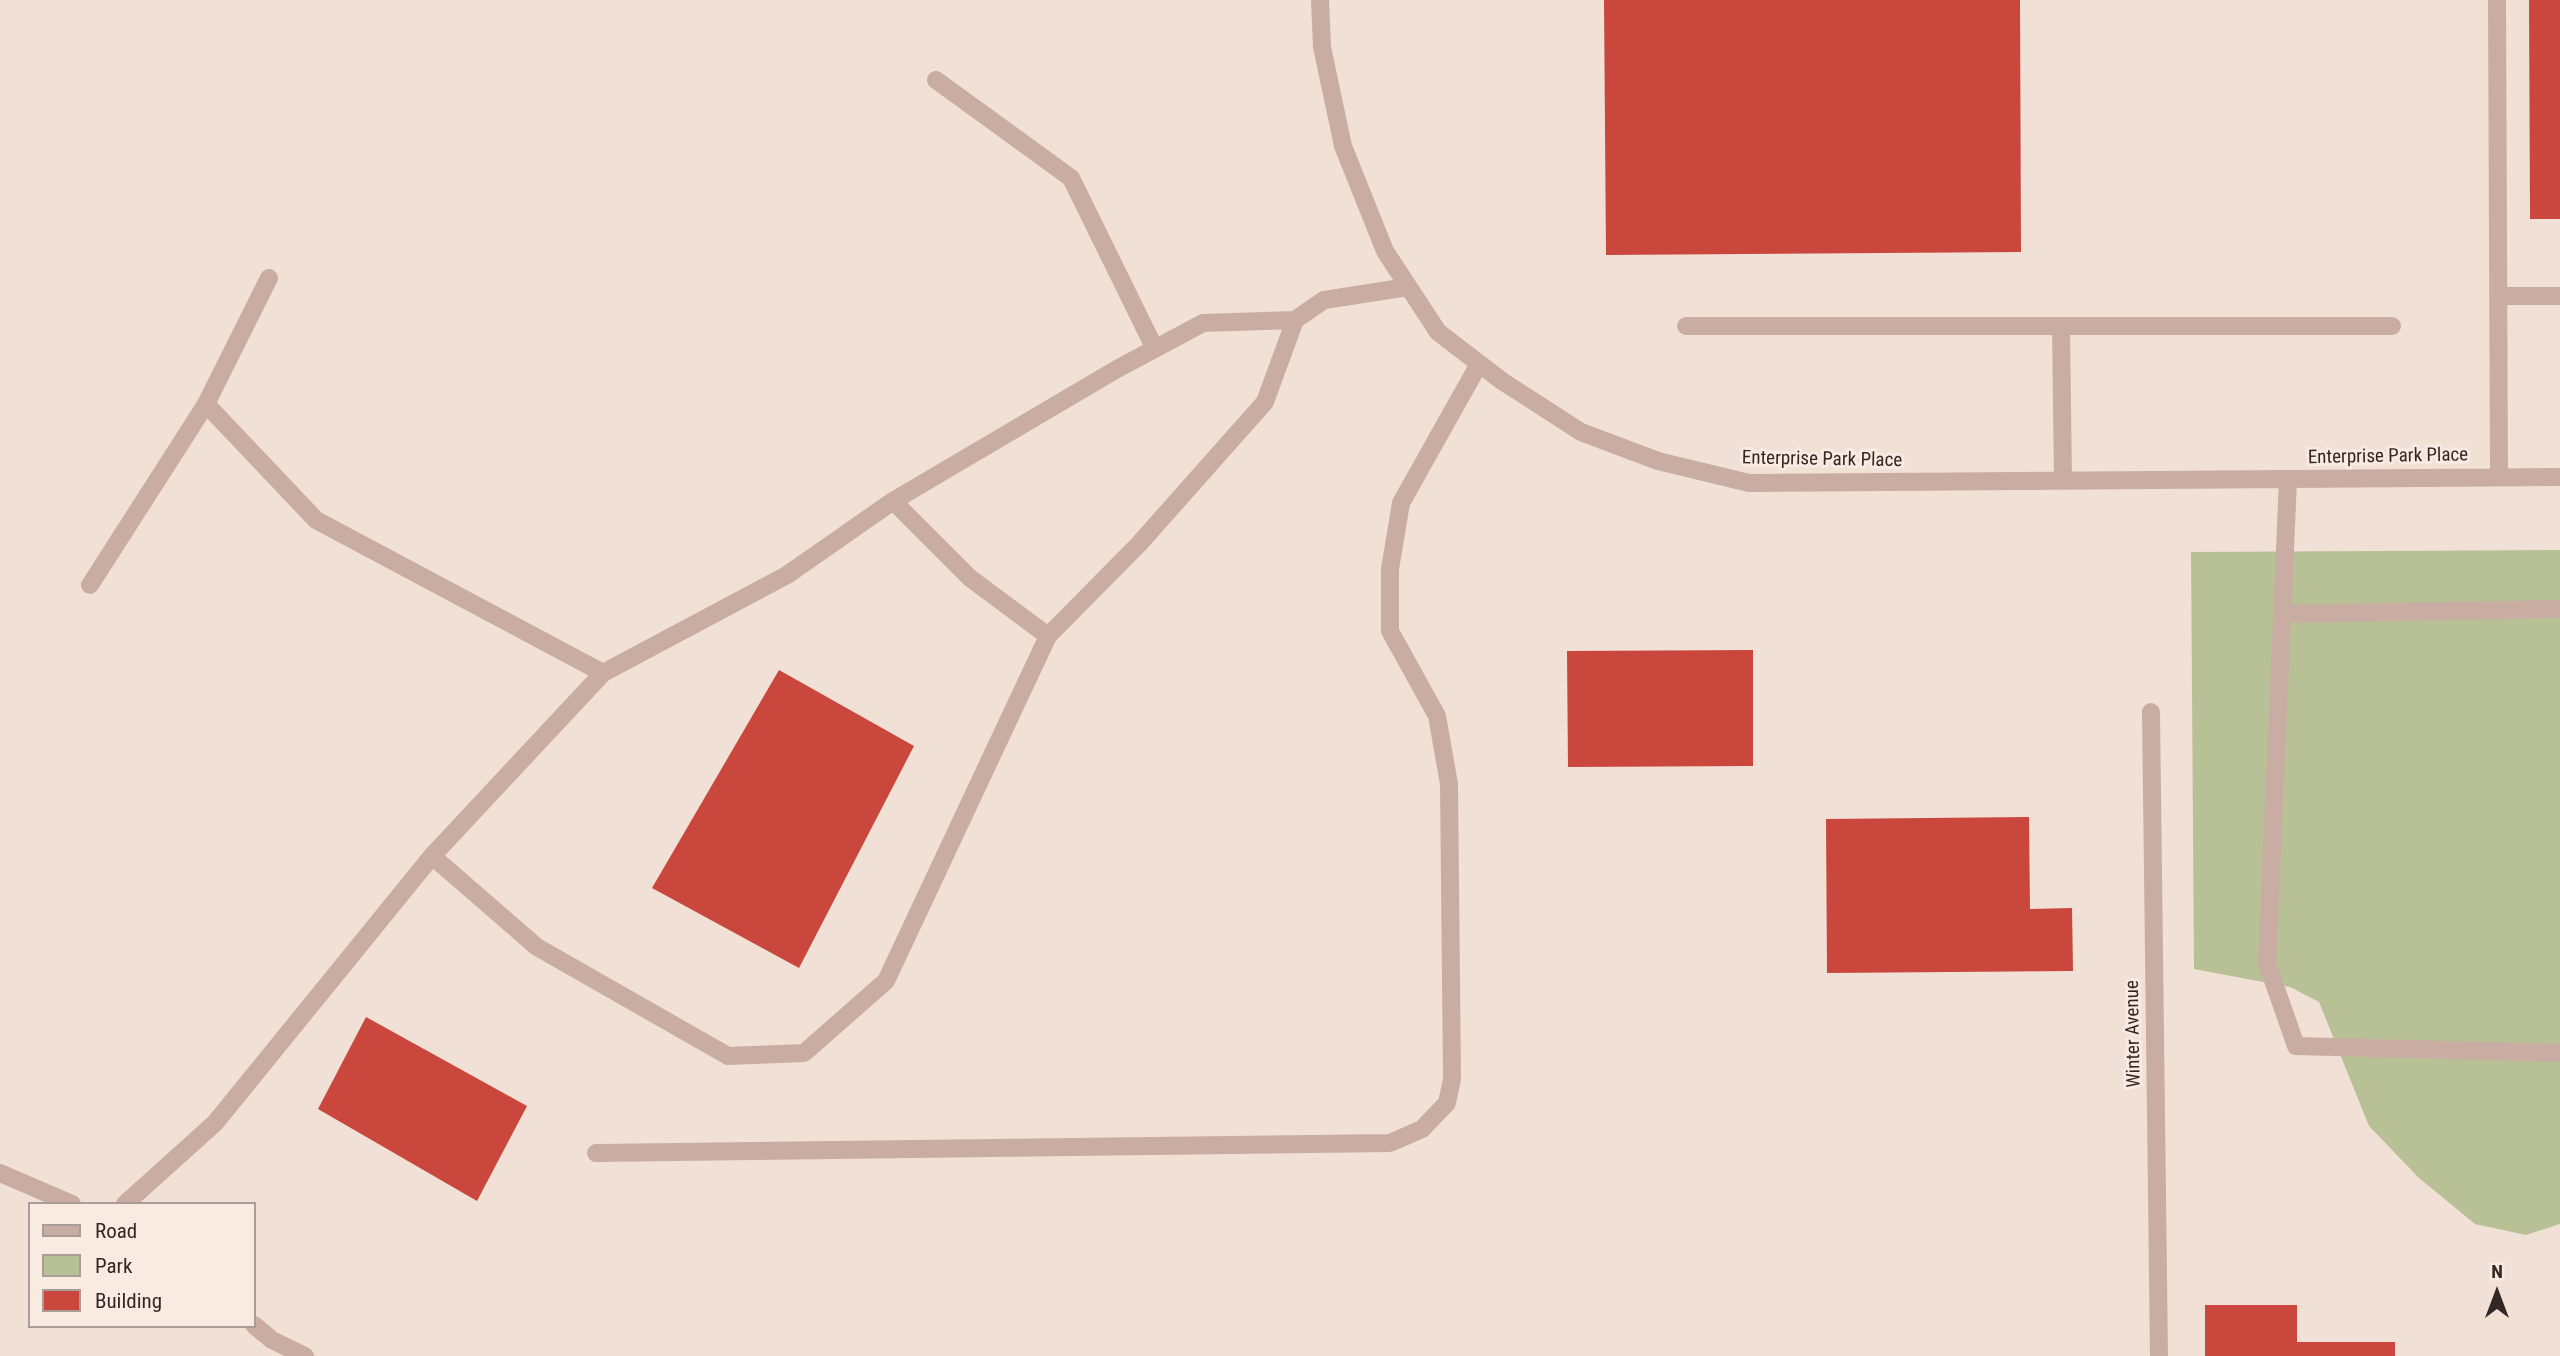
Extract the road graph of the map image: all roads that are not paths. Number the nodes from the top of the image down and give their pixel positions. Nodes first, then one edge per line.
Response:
1 (1320, 0) edge
2 (2497, 0) edge
3 (936, 80) dead end
4 (269, 278) dead end
5 (1408, 287) junction
6 (2498, 296) junction
7 (2560, 296) edge
8 (1295, 320) junction
9 (1686, 326) dead end
10 (2392, 326) dead end
11 (2061, 327) junction
12 (1155, 349) junction
13 (1479, 364) junction
14 (206, 404) junction
15 (2499, 477) junction
16 (2560, 477) edge
17 (2288, 480) junction
18 (2063, 481) junction
19 (893, 501) junction
20 (90, 585) dead end
21 (2560, 609) edge
22 (2282, 614) junction
23 (1048, 636) junction
24 (603, 673) junction
25 (2151, 712) dead end
26 (432, 856) junction
27 (2560, 1053) edge
28 (596, 1153) dead end
29 (0, 1173) edge
30 (67, 1202) edge
31 (127, 1202) edge
32 (256, 1327) edge
33 (304, 1356) edge
34 (2159, 1356) edge

1 - 5 street, Enterprise Park Place
2 - 6 street
3 - 12 street
4 - 14 street
5 - 8 street
5 - 13 street, Enterprise Park Place
6 - 7 street
6 - 15 street
8 - 12 street
8 - 23 street
9 - 11 street
10 - 11 street
11 - 18 street
12 - 19 street
13 - 18 street, Enterprise Park Place
13 - 28 street
14 - 20 street
14 - 24 street
15 - 16 street, Enterprise Park Place
15 - 17 street, Enterprise Park Place
17 - 18 street, Enterprise Park Place
17 - 22 street
19 - 23 street
19 - 24 street
21 - 22 street
22 - 27 street
23 - 26 street
24 - 26 street
25 - 34 street, Winter Avenue
26 - 31 street
29 - 30 street
32 - 33 street

